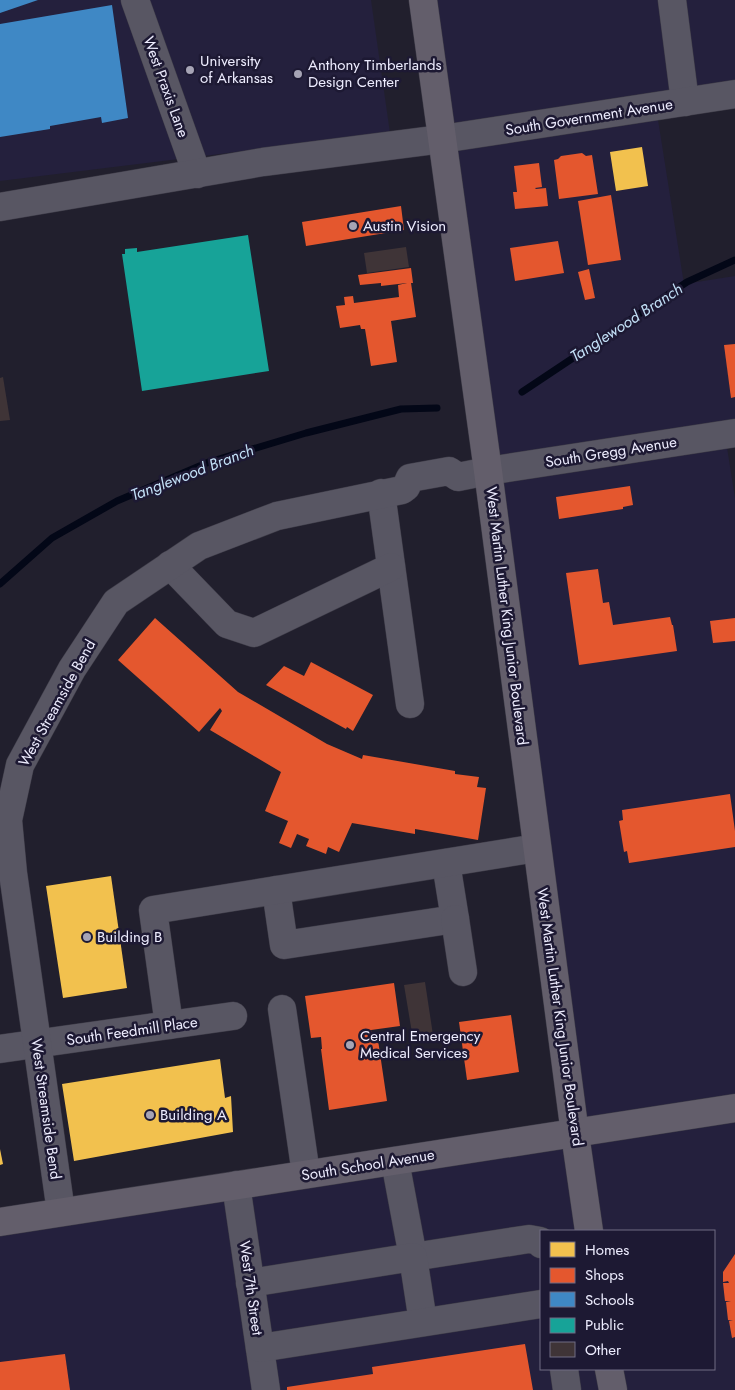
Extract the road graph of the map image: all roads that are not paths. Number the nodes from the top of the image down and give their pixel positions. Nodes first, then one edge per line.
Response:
1 (135, 0) edge
2 (423, 0) edge
3 (678, 1) edge
4 (735, 94) edge
5 (685, 102) junction
6 (442, 139) junction
7 (197, 174) junction
8 (0, 207) edge
9 (735, 433) edge
10 (488, 471) junction
11 (394, 490) junction
12 (170, 565) junction
13 (391, 567) junction
14 (410, 704) dead end
15 (537, 848) junction
16 (446, 863) junction
17 (276, 890) junction
18 (455, 919) junction
19 (463, 972) dead end
20 (282, 1009) dead end
21 (234, 1016) dead end
22 (169, 1025) junction
23 (37, 1044) junction
24 (0, 1050) edge
25 (735, 1108) edge
26 (575, 1134) junction
27 (395, 1161) junction
28 (306, 1174) junction
29 (236, 1185) junction
30 (61, 1212) junction
31 (0, 1222) edge
32 (589, 1230) edge
33 (540, 1241) edge
34 (413, 1257) junction
35 (250, 1283) junction
36 (540, 1304) edge
37 (423, 1322) junction
38 (260, 1348) junction
39 (564, 1370) edge
40 (610, 1370) edge
41 (266, 1390) edge
42 (567, 1390) edge
43 (613, 1390) edge

1 - 7 street, West Praxis Lane
2 - 6 main road, West Martin Luther King Junior Boulevard
3 - 5 street
4 - 5 street, South Government Avenue
5 - 6 street, South Government Avenue
6 - 7 street, South Government Avenue
6 - 10 main road, West Martin Luther King Junior Boulevard
7 - 8 street, South Government Avenue
9 - 10 street, South Gregg Avenue
10 - 11 street, West Streamside Bend
10 - 15 main road, West Martin Luther King Junior Boulevard
11 - 12 street, West Streamside Bend
11 - 13 street
12 - 13 street
12 - 23 street, West Streamside Bend
13 - 14 street
15 - 16 street
15 - 26 main road, West Martin Luther King Junior Boulevard
16 - 17 street
16 - 18 street
17 - 18 street
17 - 22 street
18 - 19 street
20 - 28 street
21 - 22 street, South Feedmill Place
22 - 23 street, South Feedmill Place
23 - 24 street, South Feedmill Place
23 - 30 street, West Streamside Bend
25 - 26 main road, South School Avenue
26 - 27 main road, South School Avenue
26 - 32 main road, West Martin Luther King Junior Boulevard
27 - 28 main road, South School Avenue
27 - 34 street
28 - 29 main road, South School Avenue
29 - 30 main road, South School Avenue
29 - 35 street, West 7th Street
30 - 31 main road, South School Avenue
33 - 34 street
34 - 35 street
34 - 37 street
35 - 38 street, West 7th Street
36 - 37 street
37 - 38 street
38 - 41 street, West 7th Street
39 - 42 street
40 - 43 main road

